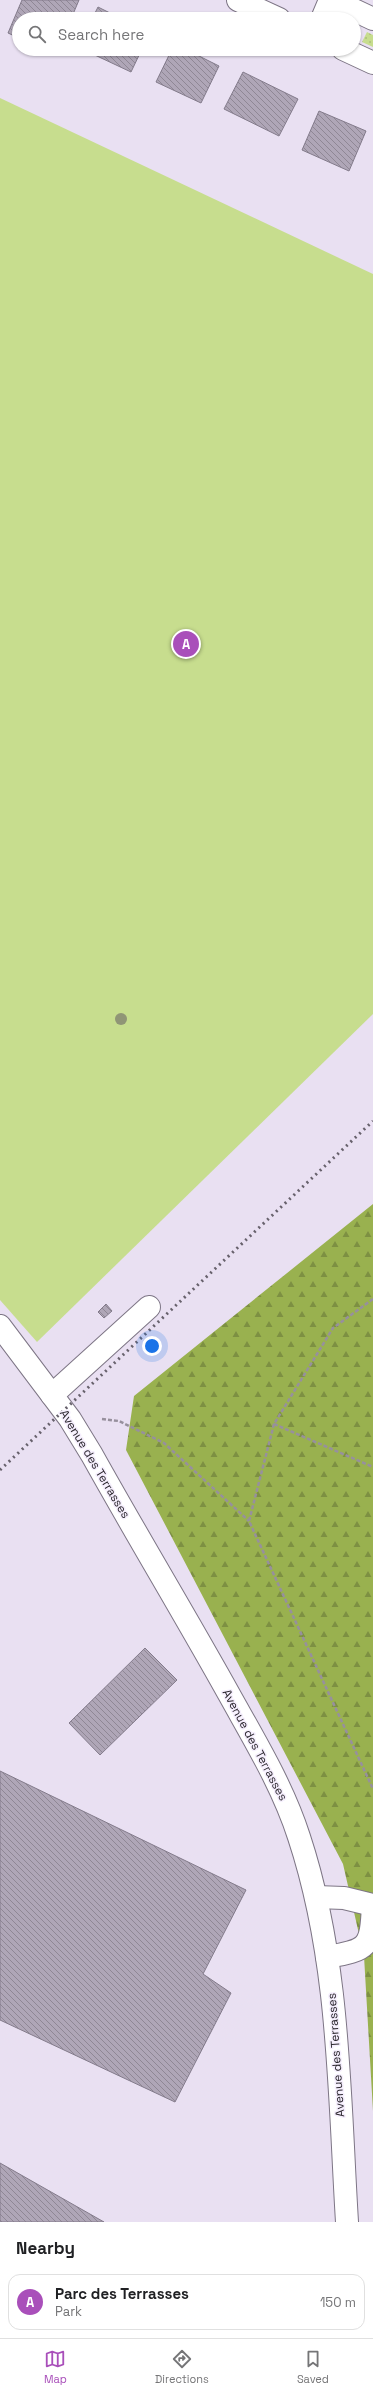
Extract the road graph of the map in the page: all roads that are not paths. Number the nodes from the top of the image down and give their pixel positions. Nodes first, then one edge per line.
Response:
1 (238, 0) edge
2 (332, 0) edge
3 (264, 12) edge
4 (326, 12) edge
5 (359, 12) edge
6 (361, 13) edge
7 (373, 18) edge
8 (358, 56) edge
9 (373, 63) edge
10 (149, 1307) dead end
11 (0, 1326) edge
12 (52, 1395) junction
13 (316, 1897) junction
14 (373, 1905) edge
15 (328, 1957) junction
16 (347, 2222) edge

1 - 3 street
2 - 4 street
2 - 5 street
6 - 7 street
8 - 9 street
10 - 12 street
11 - 12 street, Avenue des Terrasses
12 - 13 street, Avenue des Terrasses
13 - 14 street
13 - 15 street, Avenue des Terrasses
14 - 15 street
15 - 16 street, Avenue des Terrasses

